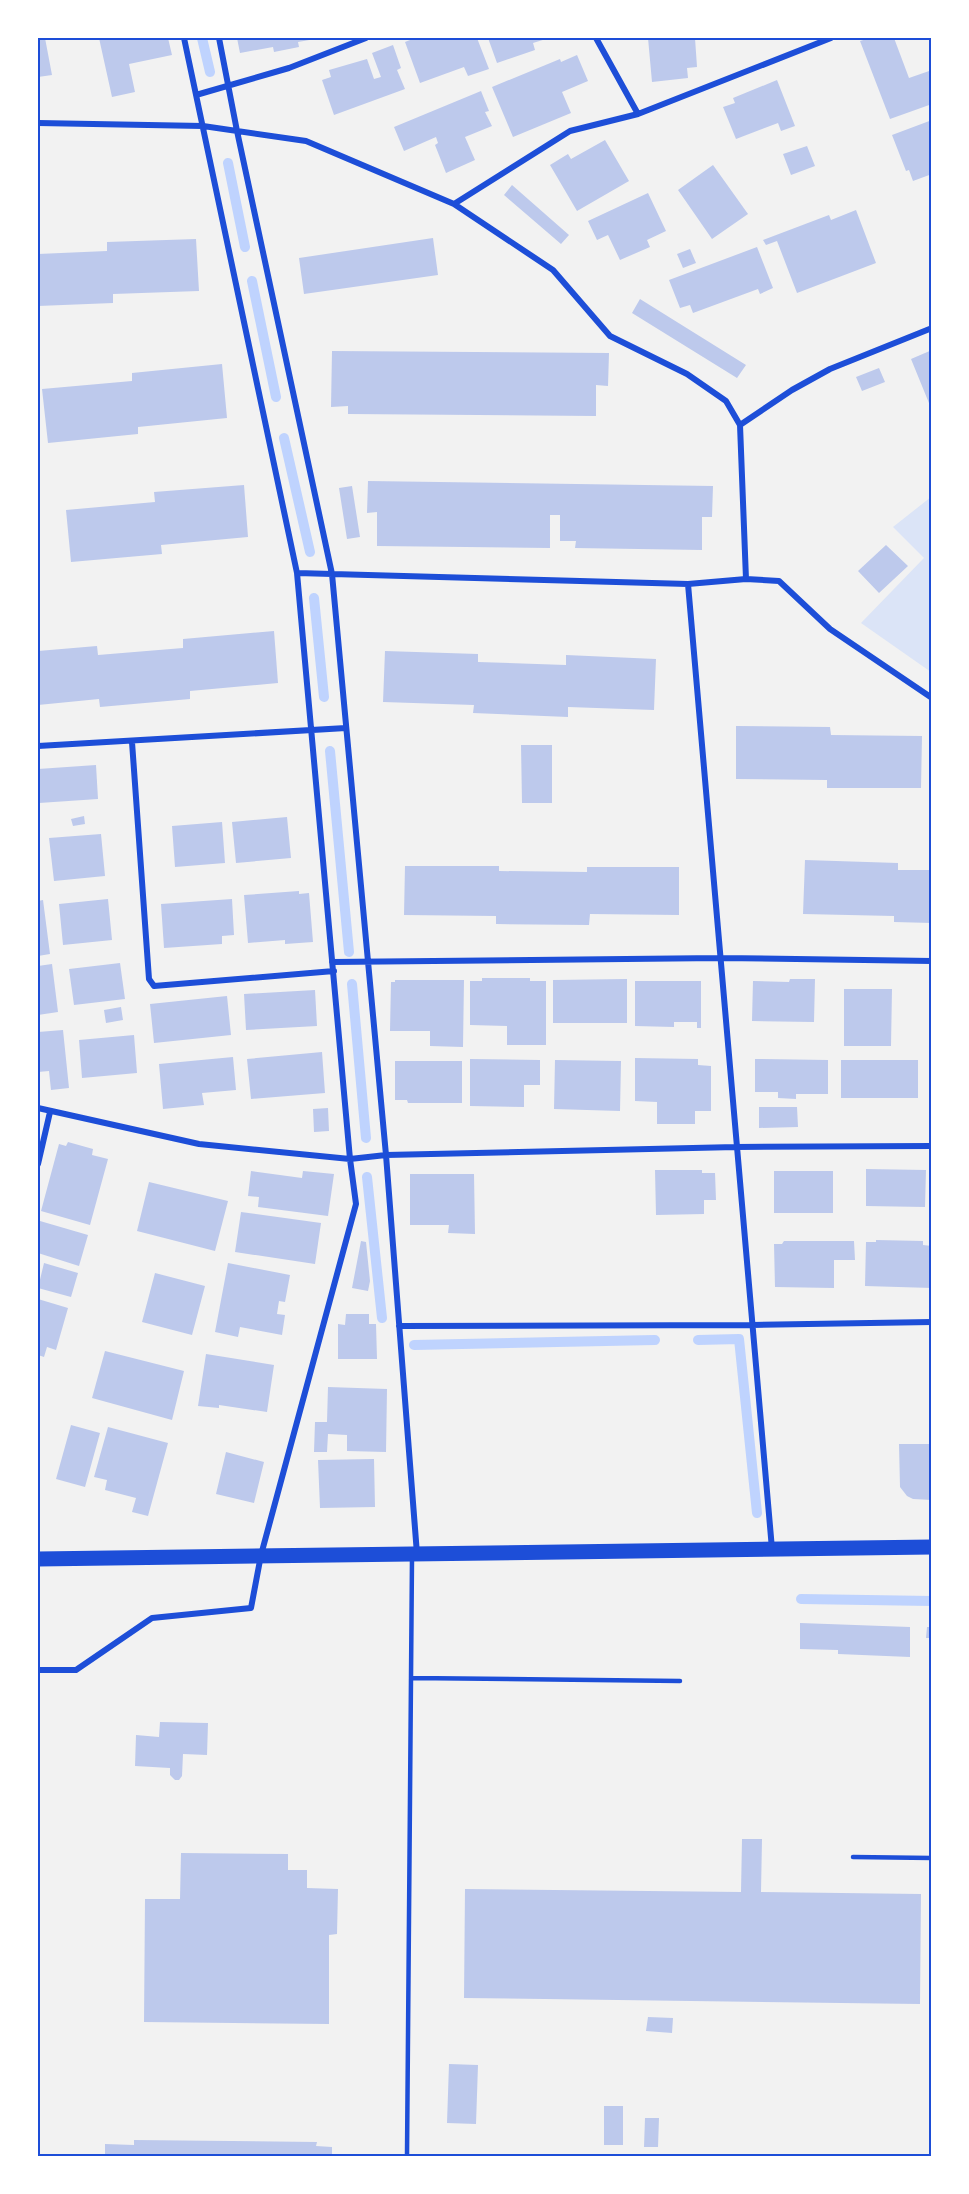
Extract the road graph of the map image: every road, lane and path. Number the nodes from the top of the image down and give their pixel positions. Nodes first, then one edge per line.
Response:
1 (184, 38) edge
2 (219, 38) edge
3 (366, 38) edge
4 (596, 38) edge
5 (831, 38) edge
6 (229, 85) junction
7 (196, 95) junction
8 (638, 114) junction
9 (38, 123) edge
10 (203, 126) junction
11 (237, 131) junction
12 (454, 204) junction
13 (932, 328) edge
14 (740, 425) junction
15 (297, 573) junction
16 (332, 574) junction
17 (746, 579) junction
18 (688, 584) junction
19 (932, 698) edge
20 (346, 728) junction
21 (312, 730) junction
22 (132, 742) junction
23 (38, 746) edge
24 (720, 958) junction
25 (932, 961) edge
26 (332, 962) junction
27 (368, 962) junction
28 (333, 971) junction
29 (38, 1108) edge
30 (50, 1112) junction
31 (932, 1146) edge
32 (736, 1147) junction
33 (386, 1155) junction
34 (350, 1159) junction
35 (38, 1164) edge
36 (932, 1322) edge
37 (752, 1325) junction
38 (399, 1326) junction
39 (932, 1547) edge
40 (772, 1549) junction
41 (415, 1555) junction
42 (261, 1556) junction
43 (38, 1559) edge
44 (38, 1670) edge
45 (411, 1678) junction
46 (680, 1681) dead end
47 (852, 1857) dead end
48 (932, 1858) edge
49 (406, 2157) edge

1 - 7 street
2 - 6 street
3 - 6 street
4 - 8 street
5 - 8 street
6 - 7 street
6 - 11 street
7 - 10 street
8 - 12 street
9 - 10 street
10 - 11 street
10 - 15 street
11 - 12 street
11 - 16 street
12 - 14 street
13 - 14 street
14 - 17 street
15 - 16 street
15 - 21 street
16 - 18 street
16 - 20 street
17 - 18 street
17 - 19 street
18 - 24 street
20 - 21 street
20 - 27 street
21 - 22 street
21 - 26 street
22 - 23 street
22 - 28 street
24 - 25 street
24 - 27 street
24 - 32 street
26 - 27 street
26 - 28 street
27 - 33 street
28 - 34 street
29 - 30 street
30 - 34 street
30 - 35 street
31 - 32 street
32 - 33 street
32 - 37 street
33 - 34 street
33 - 38 street
34 - 42 street
36 - 37 street
37 - 38 street
37 - 40 street
38 - 41 street
39 - 40 main road
40 - 41 main road
41 - 42 main road
41 - 45 lane
42 - 43 main road
42 - 44 street
45 - 46 lane
45 - 49 lane
47 - 48 lane

